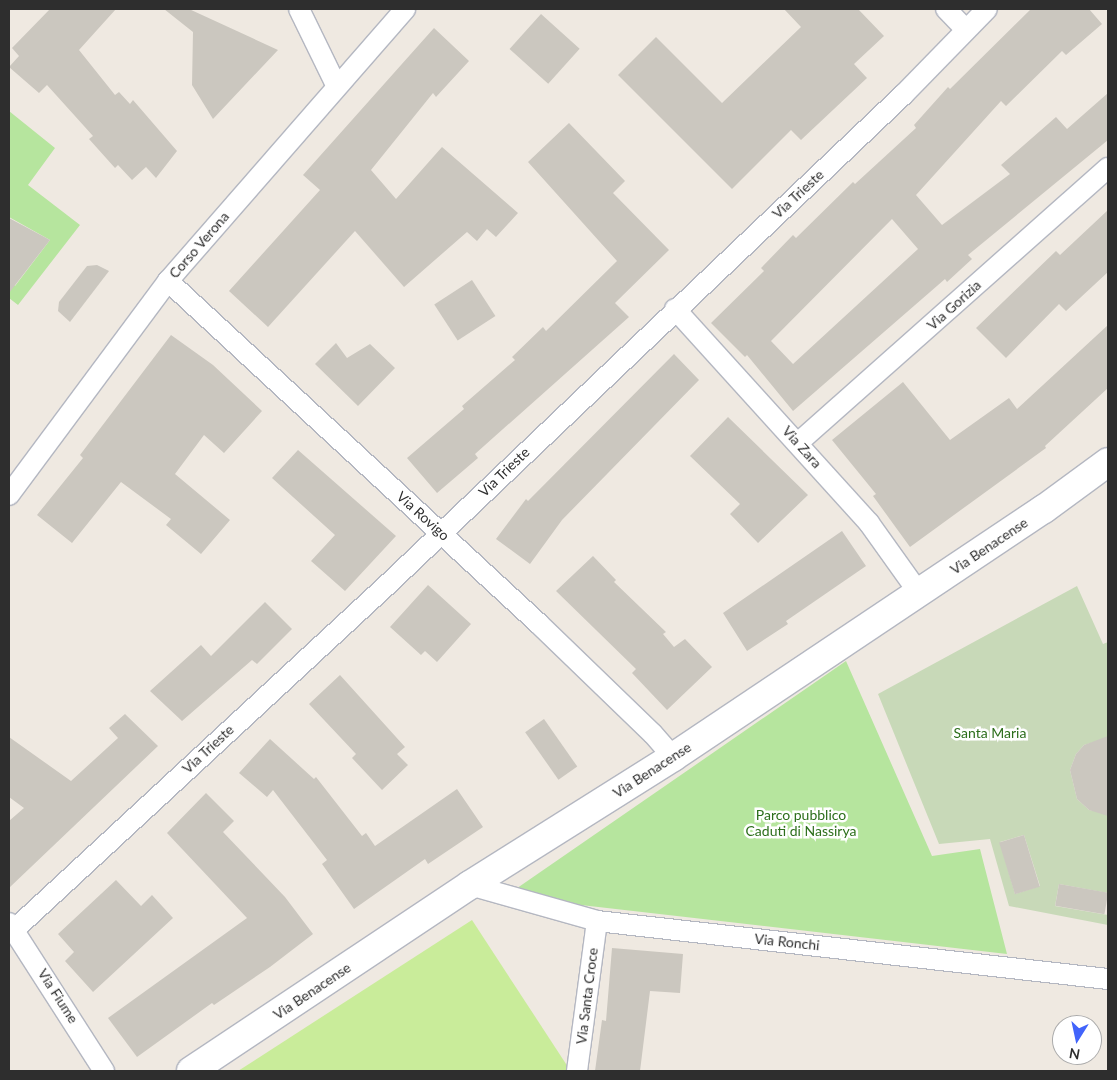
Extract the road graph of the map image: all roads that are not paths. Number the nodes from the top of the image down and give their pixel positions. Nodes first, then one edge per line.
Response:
1 (299, 9) edge
2 (405, 9) edge
3 (946, 9) edge
4 (987, 9) edge
5 (966, 29) junction
6 (336, 85) junction
7 (1108, 168) edge
8 (168, 281) junction
9 (676, 309) junction
10 (799, 442) junction
11 (1108, 462) edge
12 (9, 495) edge
13 (441, 532) junction
14 (919, 593) junction
15 (673, 756) junction
16 (470, 885) junction
17 (596, 921) junction
18 (12, 926) edge
19 (1108, 979) edge
20 (104, 1071) edge
21 (191, 1071) edge
22 (577, 1071) edge

1 - 6 street
2 - 6 street, Corso Verona
3 - 5 street
4 - 5 street, Via Trieste
5 - 9 street, Via Trieste
6 - 8 street, Corso Verona
7 - 10 street, Via Gorizia
8 - 12 street, Corso Verona
8 - 13 street, Via Rovigo
9 - 10 street, Via Zara
9 - 13 street, Via Trieste
10 - 14 street, Via Zara
11 - 14 main road, Via Benacense
13 - 15 street, Via Rovigo
13 - 18 street, Via Trieste
14 - 15 main road, Via Benacense
15 - 16 main road, Via Benacense
16 - 17 street, Via Ronchi
16 - 21 main road, Via Benacense
17 - 19 street, Via Ronchi
17 - 22 street, Via Santa Croce
18 - 20 street, Via Fiume

